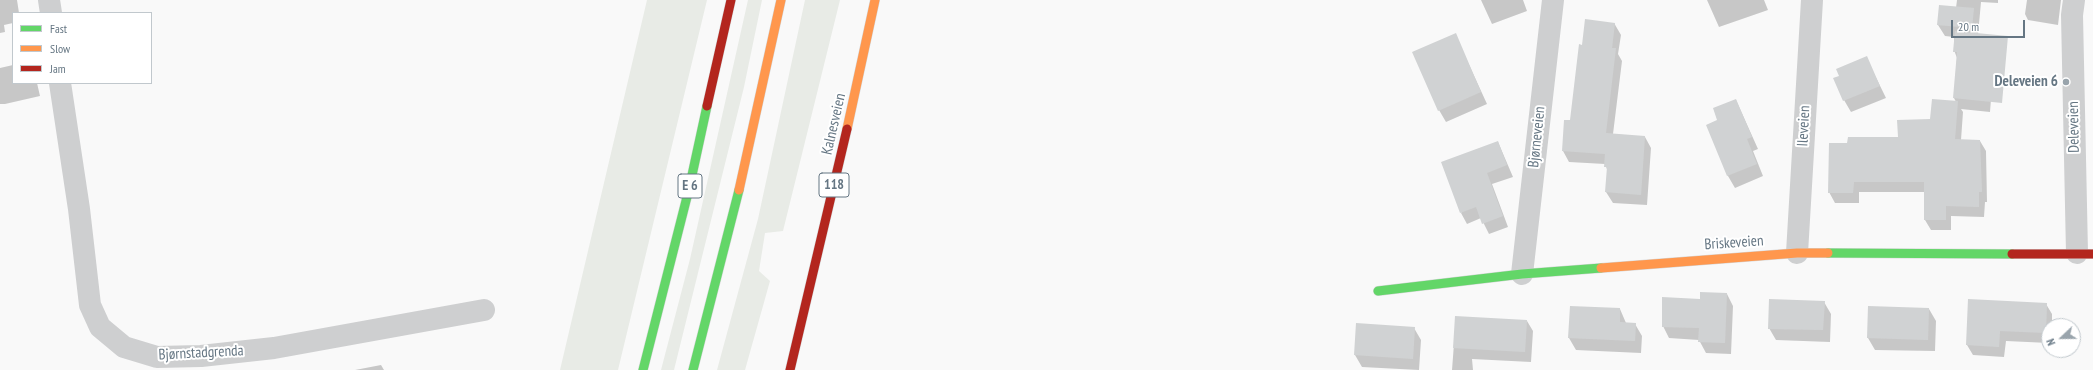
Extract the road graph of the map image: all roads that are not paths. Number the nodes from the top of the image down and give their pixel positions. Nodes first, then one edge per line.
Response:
1 (49, 0) edge
2 (731, 0) edge
3 (781, 0) edge
4 (876, 0) edge
5 (1553, 0) edge
6 (1812, 0) edge
7 (2074, 0) edge
8 (51, 12) edge
9 (60, 84) edge
10 (1797, 253) junction
11 (2085, 254) edge
12 (1522, 274) junction
13 (1378, 291) dead end
14 (484, 310) dead end
15 (643, 370) edge
16 (693, 370) edge
17 (790, 370) edge

1 - 8 street
2 - 15 main road, E 6
3 - 16 main road
4 - 17 main road, Kalnesveien / 118
5 - 12 street, Bjørneveien
6 - 10 street, Ileveien
7 - 11 street, Deleveien
9 - 14 street, Bjørnstadgrenda
10 - 11 main road, Briskeveien
10 - 12 main road, Briskeveien
12 - 13 main road, Briskeveien

